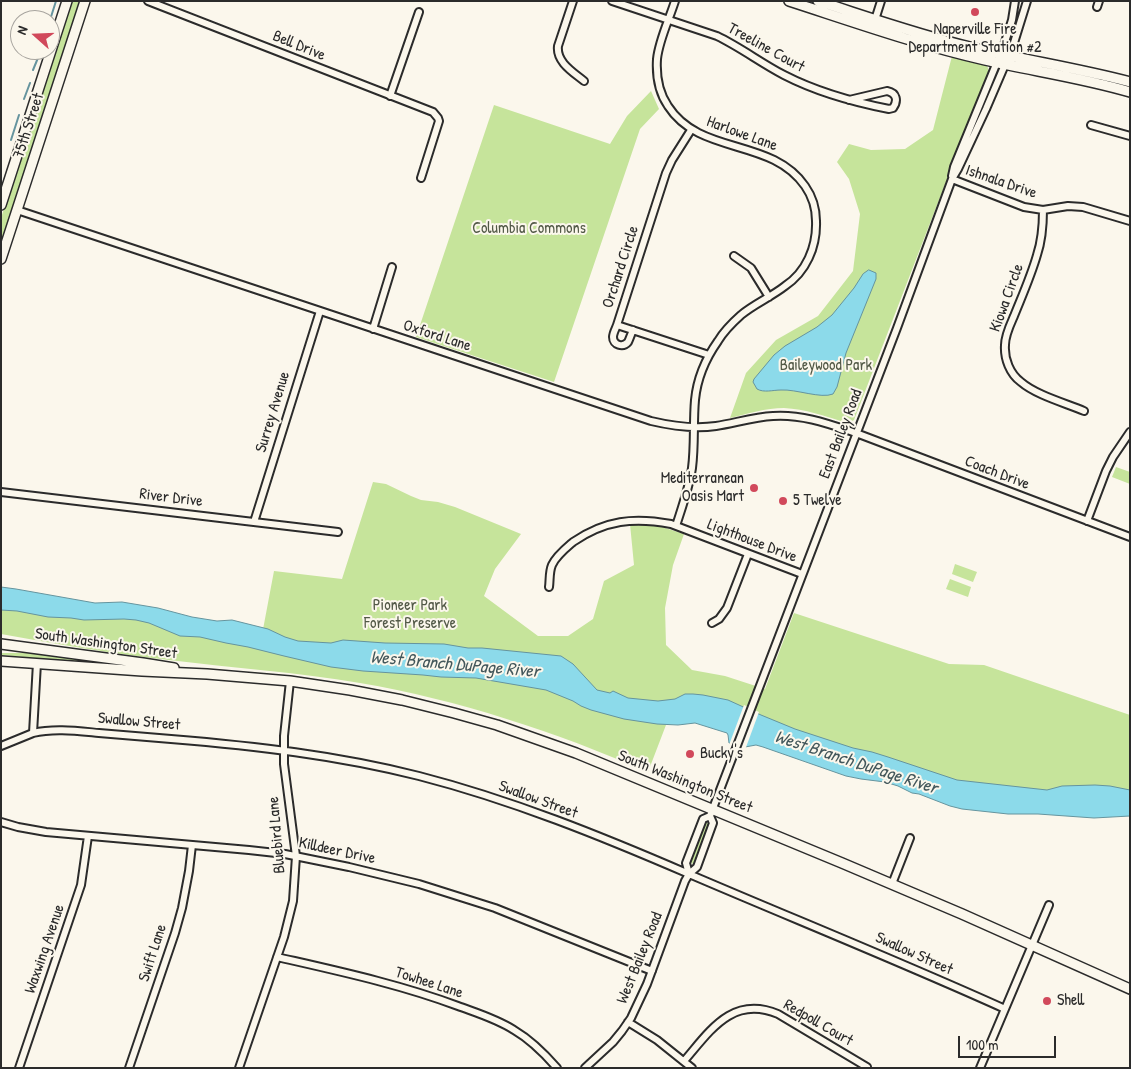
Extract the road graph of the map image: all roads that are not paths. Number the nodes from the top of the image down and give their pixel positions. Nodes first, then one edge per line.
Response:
1 (67, 1) edge
2 (85, 1) edge
3 (148, 1) edge
4 (573, 1) edge
5 (612, 1) edge
6 (675, 1) edge
7 (789, 1) edge
8 (818, 1) edge
9 (881, 1) edge
10 (1015, 1) edge
11 (1027, 1) edge
12 (419, 12) dead end
13 (669, 20) junction
14 (874, 24) junction
15 (1004, 54) junction
16 (1000, 63) junction
17 (584, 81) dead end
18 (1130, 82) edge
19 (1130, 92) edge
20 (390, 96) junction
21 (849, 100) junction
22 (1091, 125) dead end
23 (691, 130) junction
24 (1130, 136) edge
25 (421, 178) dead end
26 (952, 180) junction
27 (1, 205) edge
28 (17, 210) junction
29 (1043, 210) junction
30 (1130, 221) edge
31 (734, 256) dead end
32 (1, 260) edge
33 (392, 267) dead end
34 (769, 296) junction
35 (320, 311) junction
36 (617, 325) junction
37 (373, 329) junction
38 (633, 330) junction
39 (709, 355) junction
40 (1084, 410) dead end
41 (695, 427) junction
42 (1130, 432) edge
43 (856, 433) junction
44 (1, 492) edge
45 (1087, 521) junction
46 (254, 522) junction
47 (676, 526) junction
48 (338, 532) dead end
49 (1130, 537) edge
50 (748, 554) junction
51 (802, 574) junction
52 (549, 587) dead end
53 (712, 623) dead end
54 (1, 644) edge
55 (1, 661) edge
56 (37, 663) junction
57 (207, 674) junction
58 (290, 681) junction
59 (33, 733) junction
60 (1, 746) edge
61 (284, 750) junction
62 (711, 813) junction
63 (1, 822) edge
64 (88, 836) junction
65 (910, 838) dead end
66 (192, 844) junction
67 (296, 856) junction
68 (689, 874) junction
69 (892, 884) junction
70 (1049, 905) dead end
71 (1032, 945) junction
72 (277, 957) junction
73 (652, 971) junction
74 (1130, 989) edge
75 (1005, 1009) junction
76 (628, 1022) junction
77 (684, 1061) junction
78 (867, 1067) edge
79 (19, 1068) edge
80 (129, 1068) edge
81 (239, 1068) edge
82 (557, 1068) edge
83 (585, 1068) edge
84 (692, 1068) edge
85 (980, 1068) edge

1 - 27 main road, 75th Street
2 - 28 main road, 75th Street
3 - 20 street, Bell Drive
4 - 17 street
5 - 13 street, Treeline Court
6 - 13 street, Harlowe Lane
7 - 14 main road
8 - 14 main road
9 - 14 street
10 - 15 street, East Bailey Road
11 - 15 street, East Bailey Road
12 - 20 street
13 - 21 street, Treeline Court
13 - 23 street, Harlowe Lane
14 - 15 main road
14 - 16 main road
15 - 16 street, East Bailey Road
15 - 18 main road
16 - 19 main road
16 - 26 street, East Bailey Road
20 - 25 street, Bell Drive
21 - 21 street, Treeline Court
22 - 24 street
23 - 34 street, Harlowe Lane
23 - 36 street, Orchard Circle
26 - 29 street, Ishnala Drive
26 - 43 street, East Bailey Road
28 - 32 main road, 75th Street
28 - 35 street, Oxford Lane
29 - 30 street, Ishnala Drive
29 - 40 street, Kiowa Circle
31 - 34 street
33 - 37 street
34 - 39 street, Harlowe Lane
35 - 37 street, Oxford Lane
35 - 46 street, Surrey Avenue
36 - 38 street, Orchard Circle
36 - 38 street
37 - 41 street, Oxford Lane
38 - 39 street, Orchard Circle
39 - 41 street, Harlowe Lane
41 - 43 street, Oxford Lane
41 - 47 street, Harlowe Lane
42 - 45 street
43 - 45 street, Coach Drive
43 - 51 street, East Bailey Road
44 - 46 street, River Drive
45 - 49 street, Coach Drive
46 - 48 street, River Drive
47 - 50 street, Lighthouse Drive
47 - 52 street, Lighthouse Drive
50 - 51 street, Lighthouse Drive
50 - 53 street
51 - 62 street, East Bailey Road
54 - 57 main road, South Washington Street
55 - 56 main road, South Washington Street
56 - 57 main road, South Washington Street
56 - 59 street
57 - 58 main road, South Washington Street
58 - 61 street, Bluebird Lane
58 - 62 main road, South Washington Street
59 - 60 street, Swallow Street
59 - 61 street, Swallow Street
61 - 67 street, Bluebird Lane
61 - 68 street, Swallow Street
62 - 68 street, West Bailey Road
62 - 68 street, West Bailey Road
62 - 69 main road, South Washington Street
63 - 64 street, Killdeer Drive
64 - 66 street, Killdeer Drive
64 - 79 street, Waxwing Avenue
65 - 69 street
66 - 67 street, Killdeer Drive
66 - 80 street, Swift Lane
67 - 72 street, Bluebird Lane
67 - 73 street, Killdeer Drive
68 - 73 street, West Bailey Road
68 - 75 street, Swallow Street
69 - 71 main road, South Washington Street
70 - 71 street
71 - 74 main road, South Washington Street
71 - 75 street
72 - 81 street, Bluebird Lane
72 - 82 street, Towhee Lane
73 - 76 street, West Bailey Road
75 - 85 street
76 - 77 street
76 - 83 street, West Bailey Road
77 - 78 street, Redpoll Court
77 - 84 street

